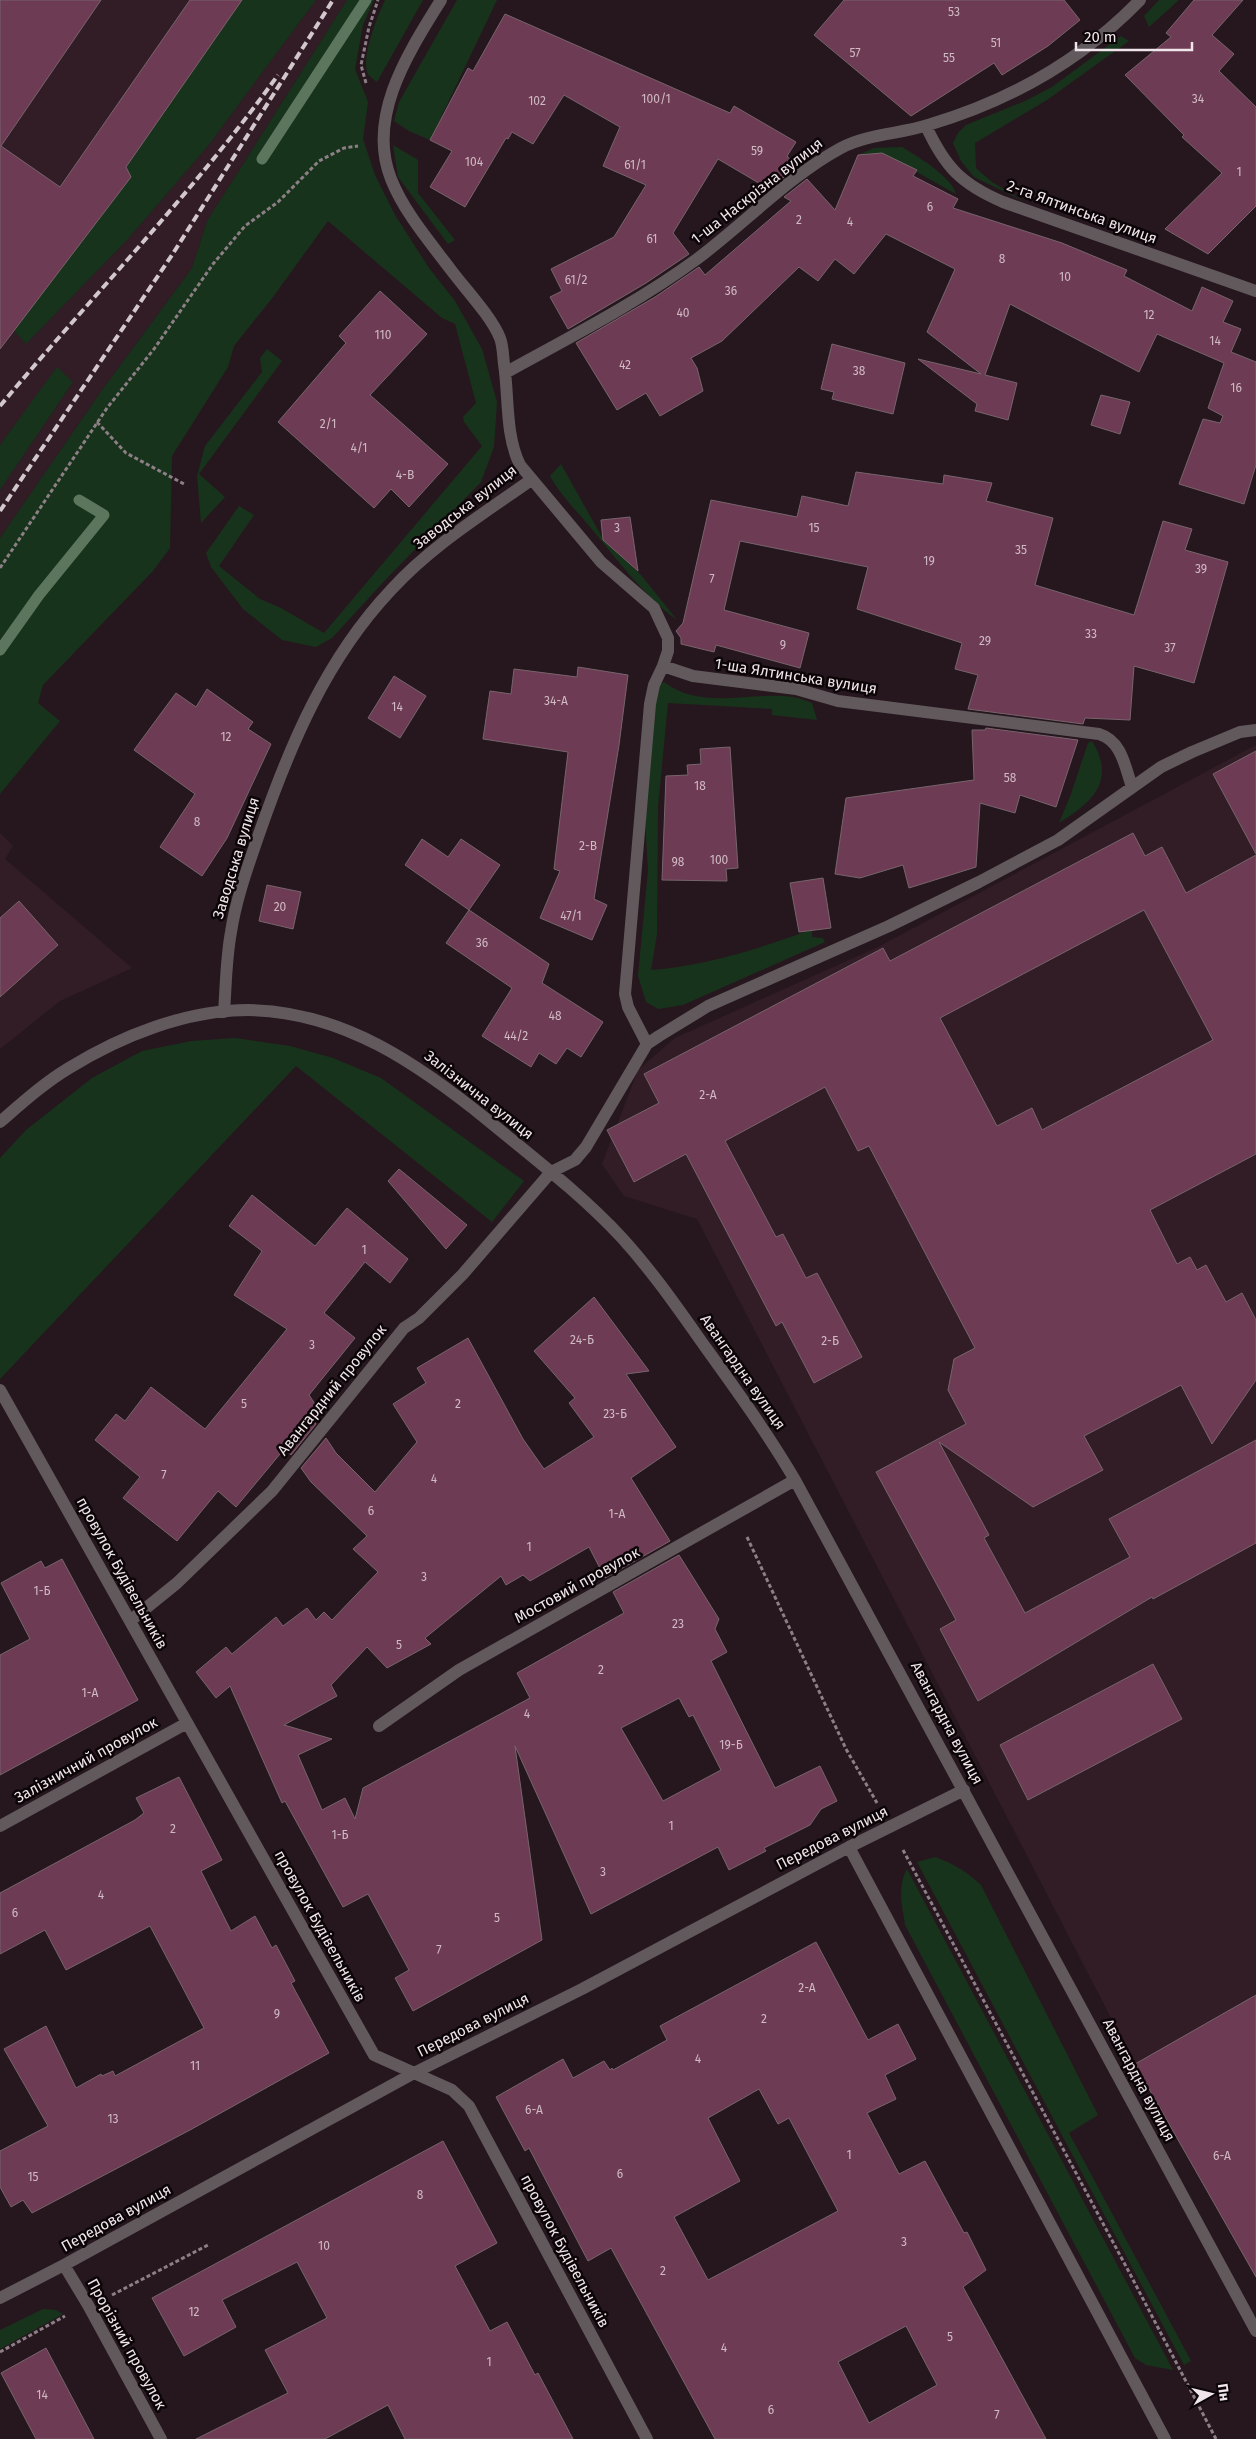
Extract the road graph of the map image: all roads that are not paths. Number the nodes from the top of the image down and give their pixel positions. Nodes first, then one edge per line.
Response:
1 (441, 0) edge
2 (1140, 0) edge
3 (926, 126) junction
4 (1256, 291) edge
5 (505, 373) junction
6 (531, 480) junction
7 (663, 666) junction
8 (1256, 730) edge
9 (1132, 787) junction
10 (224, 1012) junction
11 (647, 1044) junction
12 (0, 1122) edge
13 (551, 1172) junction
14 (0, 1390) edge
15 (795, 1480) junction
16 (130, 1620) junction
17 (187, 1723) junction
18 (379, 1726) dead end
19 (964, 1790) junction
20 (0, 1826) edge
21 (849, 1847) junction
22 (414, 2073) junction
23 (64, 2266) junction
24 (0, 2298) edge
25 (1256, 2331) edge
26 (161, 2439) edge
27 (648, 2439) edge
28 (1165, 2439) edge

1 - 5 street, Заводська вулиця
2 - 3 street, 1-ша Наскрізна вулиця
3 - 4 street, 2-га Ялтинська вулиця
3 - 5 street, 1-ша Наскрізна вулиця
5 - 6 street, Заводська вулиця
6 - 7 street
6 - 10 street, Заводська вулиця
7 - 9 street, 1-ша Ялтинська вулиця
7 - 11 street
8 - 9 street
9 - 11 street
10 - 12 street, Залізнична вулиця
10 - 13 street, Залізнична вулиця
11 - 13 street
13 - 15 street, Авангардна вулиця
13 - 16 street, Авангардний провулок
14 - 16 street, провулок Будівельників
15 - 18 street, Мостовий провулок
15 - 19 street, Авангардна вулиця
16 - 17 street, провулок Будівельників
17 - 20 street, Залізничний провулок
17 - 22 street, провулок Будівельників
19 - 21 street, Передова вулиця
19 - 25 street, Авангардна вулиця
21 - 22 street, Передова вулиця
21 - 28 street
22 - 23 street, Передова вулиця
22 - 27 street, провулок Будівельників
23 - 24 street, Передова вулиця
23 - 26 street, Прорізний провулок

